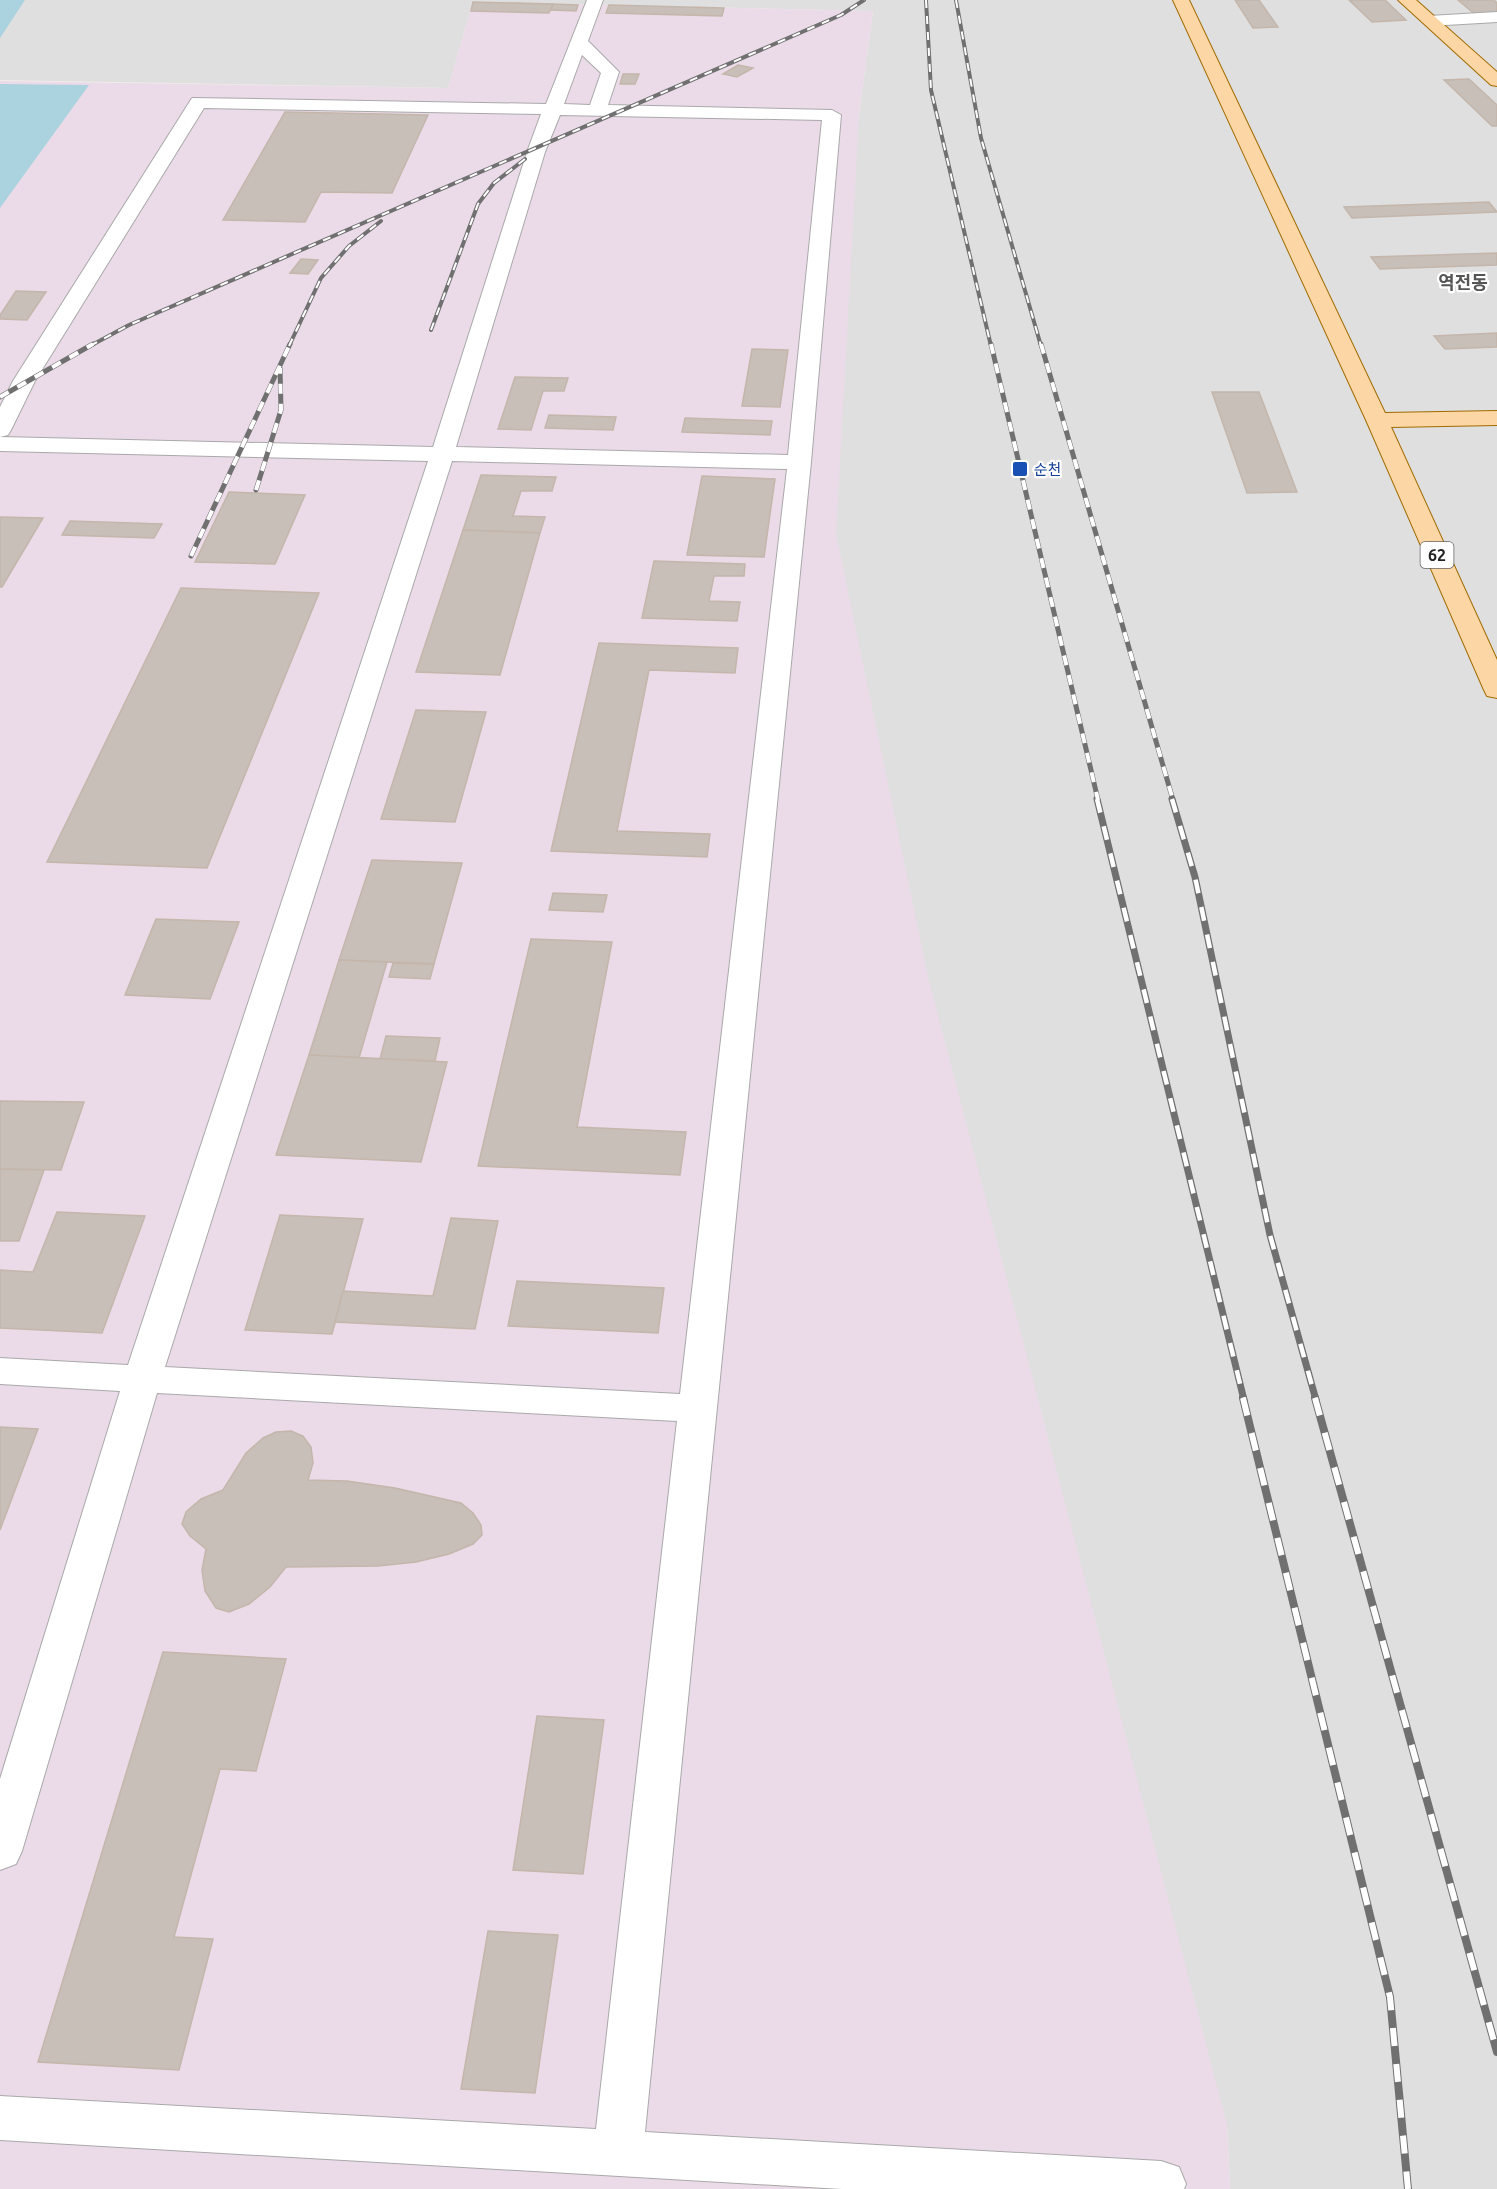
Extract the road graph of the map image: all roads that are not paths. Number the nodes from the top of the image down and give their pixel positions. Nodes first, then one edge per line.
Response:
1 (1181, 0) edge
2 (1406, 0) edge
3 (593, 3) edge
4 (1497, 17) edge
5 (1429, 21) junction
6 (578, 40) junction
7 (1497, 81) edge
8 (552, 108) junction
9 (598, 109) junction
10 (1497, 418) edge
11 (1377, 420) junction
12 (0, 430) edge
13 (0, 444) edge
14 (443, 452) junction
15 (799, 462) junction
16 (1497, 690) edge
17 (0, 1371) edge
18 (142, 1379) junction
19 (698, 1409) junction
20 (0, 1851) edge
21 (0, 2118) edge
22 (618, 2153) junction
23 (1161, 2184) dead end

1 - 11 main road
2 - 5 main road
3 - 6 street
4 - 5 street
5 - 7 main road
6 - 8 street
6 - 9 street
8 - 9 street
8 - 12 street
8 - 14 street
9 - 15 street
10 - 11 main road
11 - 16 main road, 62
13 - 14 street
14 - 15 street
14 - 18 street
15 - 19 street
17 - 18 street
18 - 19 street
18 - 20 street
19 - 22 street
21 - 22 street
22 - 23 street

